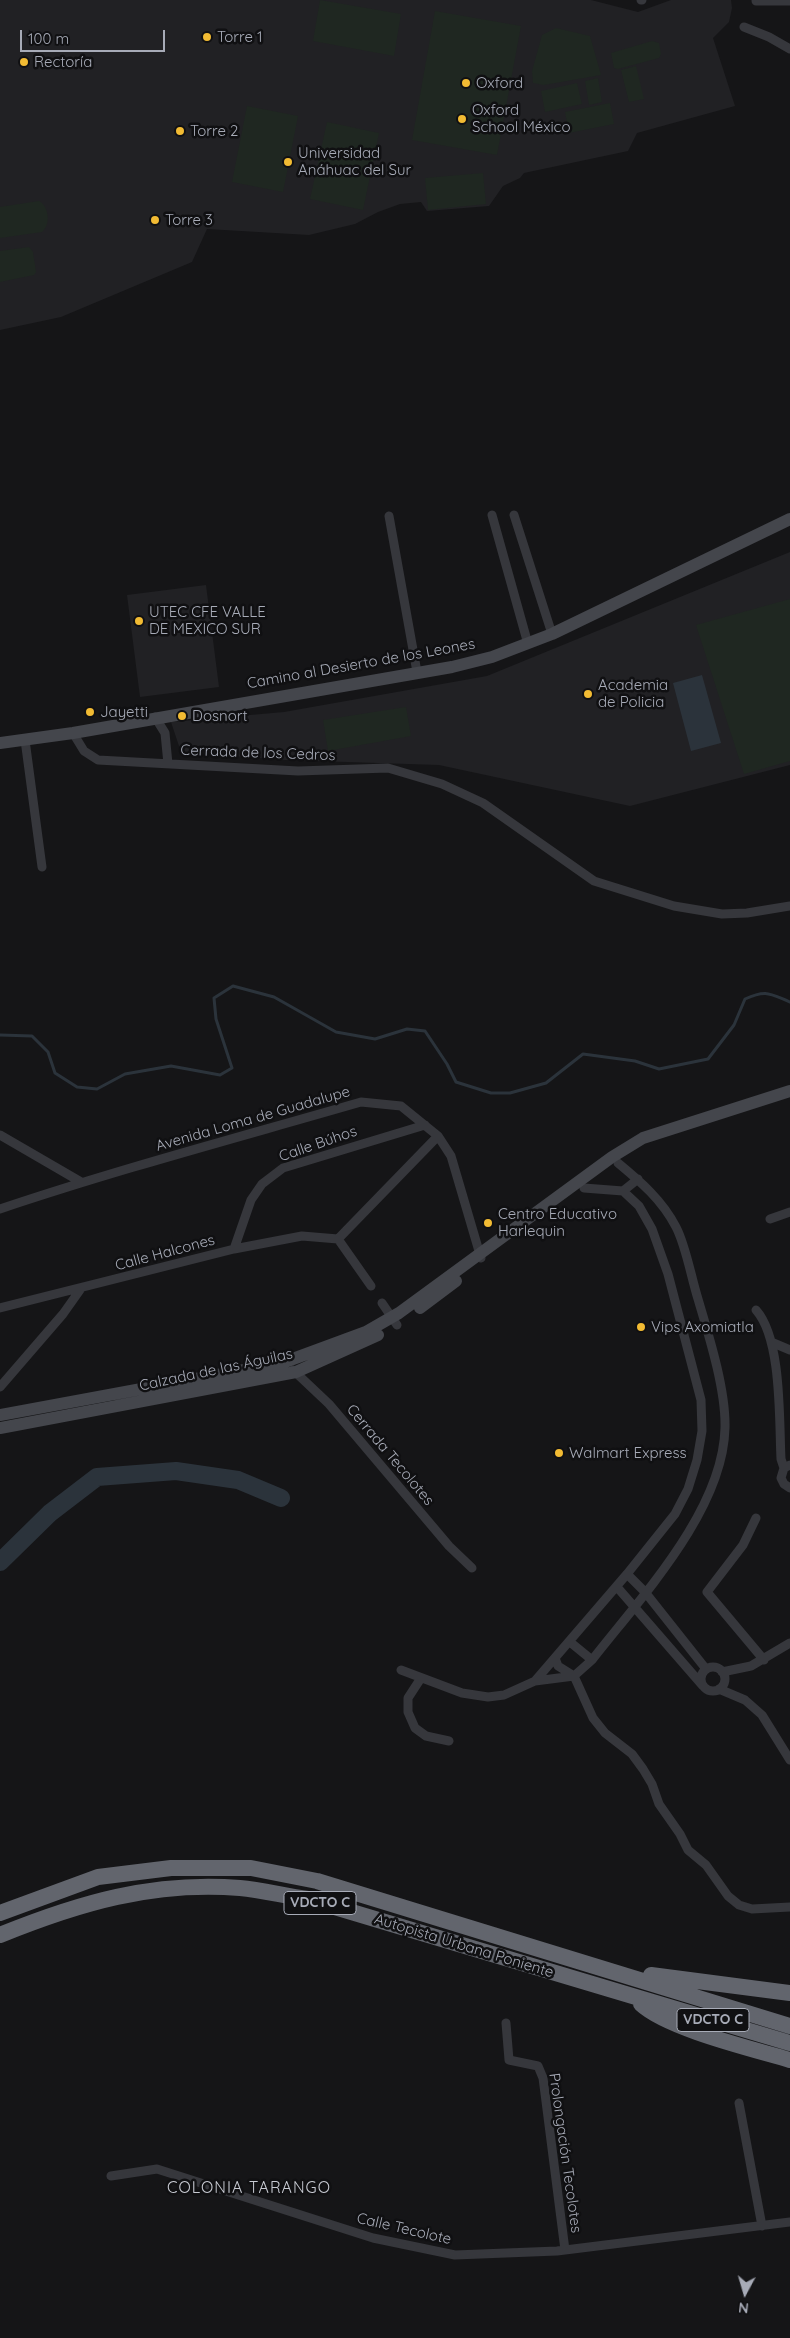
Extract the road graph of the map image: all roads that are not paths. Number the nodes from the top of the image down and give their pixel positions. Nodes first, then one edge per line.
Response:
1 (756, 1) edge
2 (790, 1) edge
3 (744, 27) dead end
4 (790, 48) edge
5 (492, 515) dead end
6 (514, 515) dead end
7 (389, 516) dead end
8 (790, 519) edge
9 (552, 634) junction
10 (528, 644) junction
11 (417, 672) junction
12 (155, 717) junction
13 (73, 733) junction
14 (26, 740) junction
15 (0, 743) edge
16 (168, 764) junction
17 (42, 867) dead end
18 (790, 906) edge
19 (790, 1091) edge
20 (425, 1125) junction
21 (668, 1131) junction
22 (0, 1135) edge
23 (438, 1136) junction
24 (618, 1163) junction
25 (638, 1179) junction
26 (81, 1182) junction
27 (584, 1188) junction
28 (623, 1191) junction
29 (0, 1209) edge
30 (790, 1212) edge
31 (770, 1219) dead end
32 (338, 1239) junction
33 (234, 1249) junction
34 (481, 1257) junction
35 (371, 1286) dead end
36 (80, 1290) junction
37 (382, 1302) dead end
38 (0, 1308) edge
39 (756, 1310) dead end
40 (394, 1322) junction
41 (772, 1342) junction
42 (790, 1350) edge
43 (282, 1363) junction
44 (296, 1372) junction
45 (0, 1387) edge
46 (0, 1415) edge
47 (0, 1428) edge
48 (787, 1466) edge
49 (790, 1488) edge
50 (756, 1518) dead end
51 (472, 1568) dead end
52 (627, 1574) junction
53 (617, 1586) junction
54 (645, 1592) junction
55 (635, 1605) junction
56 (657, 1606) junction
57 (645, 1616) junction
58 (570, 1642) junction
59 (790, 1643) edge
60 (555, 1658) junction
61 (592, 1660) junction
62 (764, 1660) junction
63 (706, 1669) junction
64 (400, 1670) dead end
65 (722, 1672) junction
66 (574, 1676) junction
67 (421, 1678) junction
68 (535, 1680) junction
69 (703, 1686) junction
70 (719, 1689) junction
71 (448, 1741) dead end
72 (790, 1760) edge
73 (790, 1907) edge
74 (0, 1914) edge
75 (0, 1935) edge
76 (577, 1962) junction
77 (790, 1993) edge
78 (635, 1997) junction
79 (506, 2024) dead end
80 (790, 2026) edge
81 (790, 2043) edge
82 (790, 2060) edge
83 (739, 2103) dead end
84 (111, 2176) dead end
85 (790, 2222) edge
86 (762, 2226) junction
87 (565, 2250) junction

1 - 2 street
3 - 4 street
5 - 10 street
6 - 9 street
7 - 11 street
8 - 9 main road, Camino al Desierto de los Leones
9 - 10 main road, Camino al Desierto de los Leones
10 - 11 main road, Camino al Desierto de los Leones
11 - 12 main road, Camino al Desierto de los Leones
12 - 13 main road, Camino al Desierto de los Leones
12 - 16 street, Cerrada de los Cedros
13 - 14 main road, Camino al Desierto de los Leones
13 - 16 street, Cerrada de los Cedros
14 - 15 main road, Camino al Desierto de los Leones
14 - 17 street
16 - 18 street, Cerrada de los Cedros
19 - 21 main road, Calzada de las Águilas
20 - 23 street, Avenida Loma de Guadalupe
20 - 26 street, Avenida Loma de Guadalupe
20 - 33 street, Calle Búhos
21 - 24 main road, Calzada de las Águilas
21 - 34 main road, Calzada de las Águilas
22 - 26 street
23 - 32 street
23 - 34 street, Avenida Loma de Guadalupe
24 - 25 street
24 - 27 main road, Calzada de las Águilas
25 - 28 street
25 - 54 street
26 - 29 street, Avenida Loma de Guadalupe
27 - 28 street
27 - 34 main road, Calzada de las Águilas
28 - 52 street
30 - 31 street
32 - 33 street, Calle Halcones
32 - 35 street
33 - 36 street, Calle Halcones
34 - 40 main road, Calzada de las Águilas
36 - 38 street, Calle Halcones
36 - 45 street
37 - 40 street
39 - 41 street
40 - 43 main road, Calzada de las Águilas
40 - 44 main road, Calzada de las Águilas
41 - 42 street
41 - 48 street
43 - 44 street, Cerrada Tecolotes
43 - 46 main road, Calzada de las Águilas
44 - 47 main road, Calzada de las Águilas
44 - 51 street, Cerrada Tecolotes
48 - 49 street
50 - 62 street
52 - 53 street
52 - 54 street
53 - 55 street
53 - 58 street
54 - 55 street
54 - 56 street
55 - 57 street
55 - 61 street
56 - 57 street
56 - 63 street
57 - 69 street
58 - 60 street
58 - 61 street
59 - 62 street
60 - 66 street
60 - 68 street
61 - 66 street
62 - 65 street
63 - 65 street
63 - 69 street
64 - 67 street
65 - 70 street
66 - 68 street
66 - 73 street
67 - 68 street
67 - 71 street
69 - 70 street
70 - 72 street
74 - 76 highway, Autopista Urbana Poniente / VDCTO C
75 - 78 highway, Autopista Urbana Poniente / VDCTO C
76 - 77 highway
76 - 80 highway, VDCTO C
78 - 81 highway, VDCTO C
78 - 82 highway
79 - 87 street, Prolongación Tecolotes
83 - 86 street
84 - 87 street, Calle Tecolote
85 - 86 street, Calle Tecolote
86 - 87 street, Calle Tecolote

